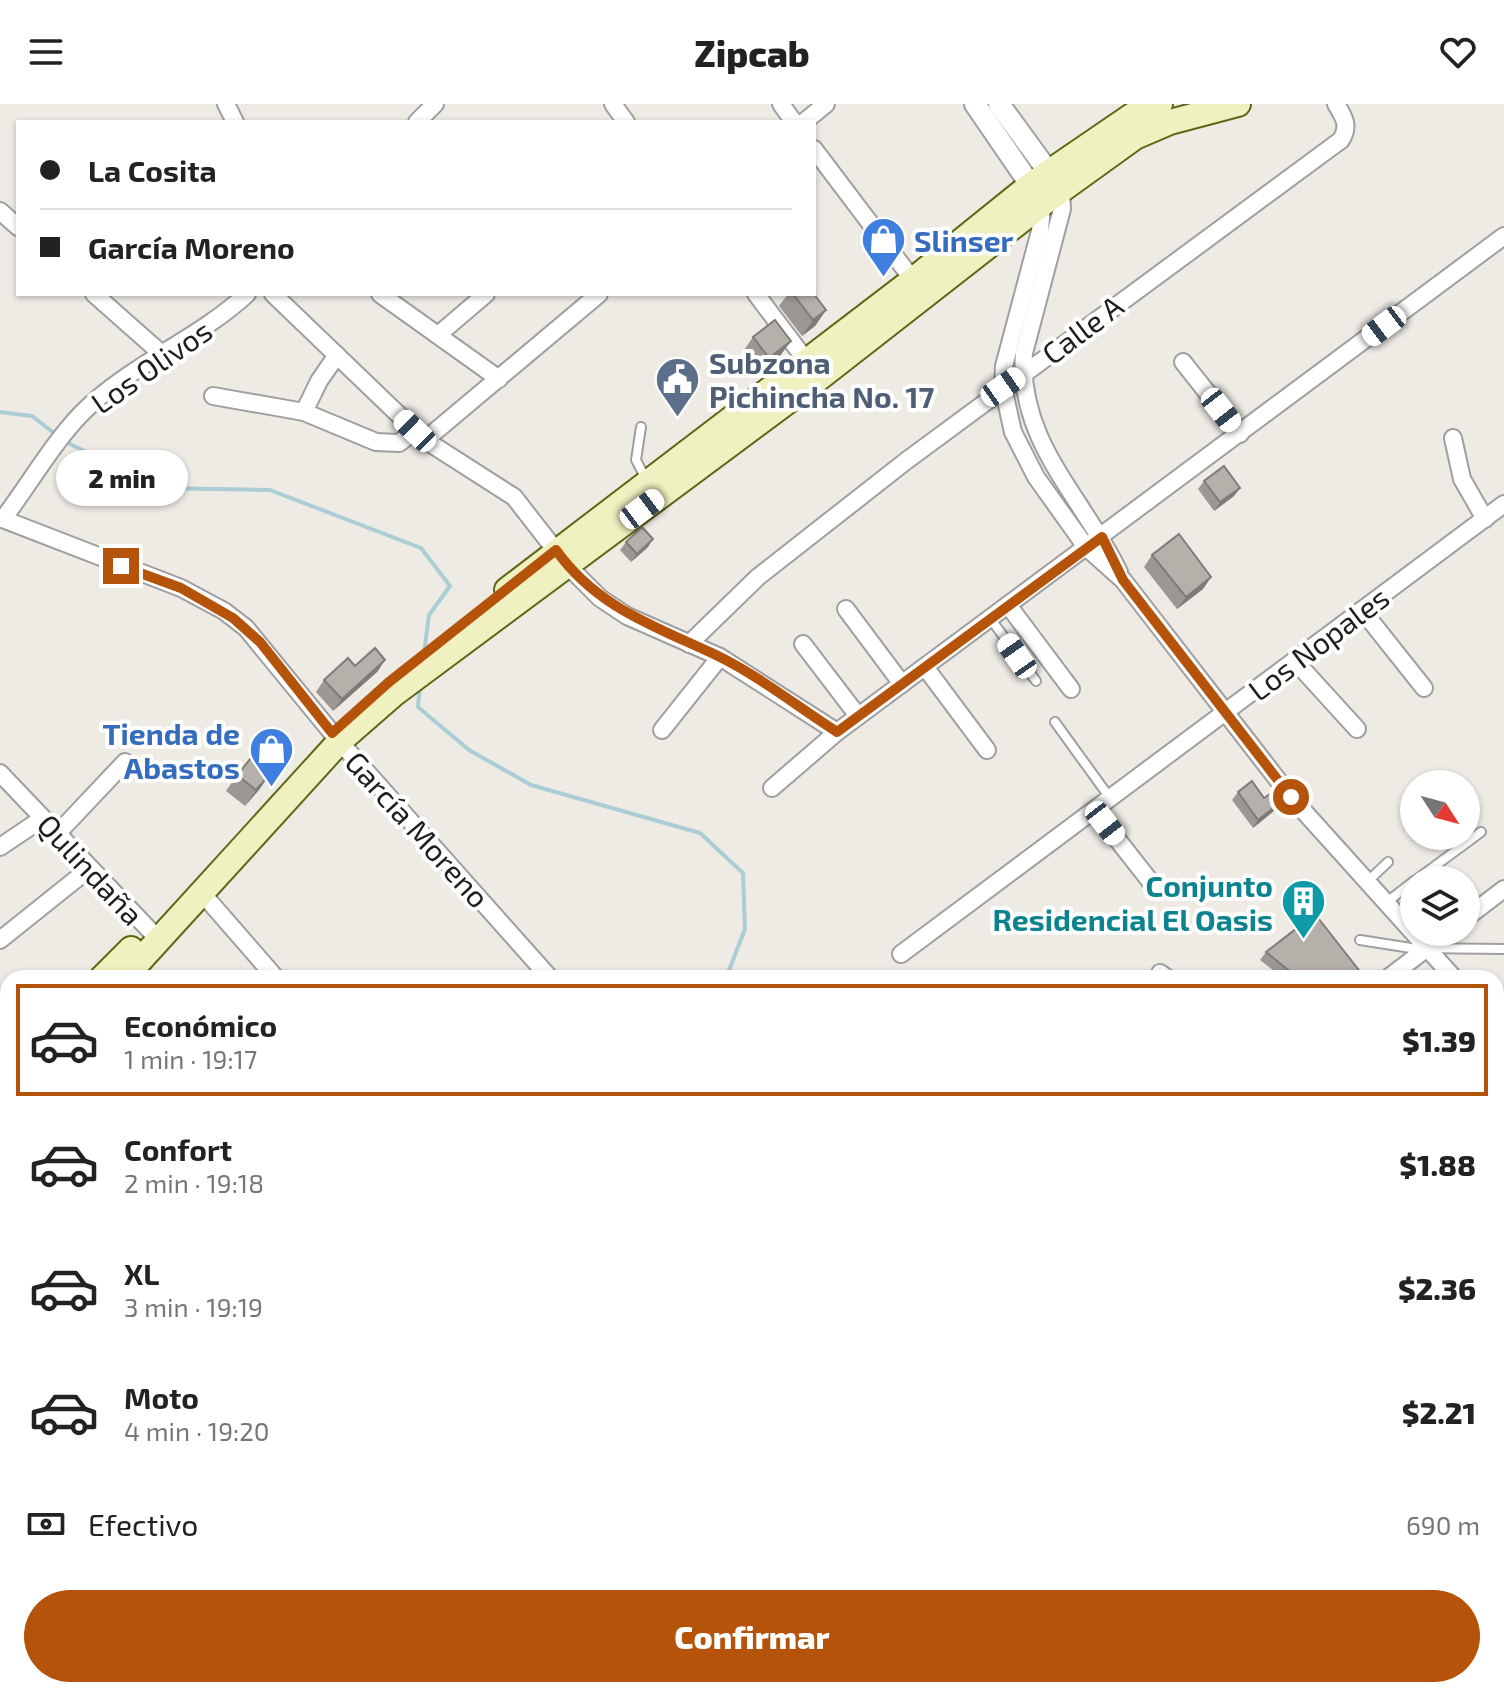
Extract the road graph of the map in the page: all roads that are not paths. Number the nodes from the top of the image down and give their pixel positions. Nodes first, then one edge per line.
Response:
1 (435, 104) edge
2 (826, 104) edge
3 (975, 104) edge
4 (999, 104) edge
5 (1160, 104) edge
6 (1238, 104) edge
7 (1336, 104) edge
8 (1129, 110) edge
9 (419, 120) edge
10 (806, 120) edge
11 (816, 152) edge
12 (1046, 188) junction
13 (0, 211) edge
14 (16, 225) edge
15 (1504, 236) edge
16 (919, 288) junction
17 (96, 296) edge
18 (245, 296) edge
19 (275, 296) edge
20 (383, 296) edge
21 (484, 296) edge
22 (597, 296) edge
23 (757, 296) edge
24 (438, 335) junction
25 (163, 355) junction
26 (337, 355) junction
27 (1183, 362) dead end
28 (812, 370) junction
29 (1023, 374) junction
30 (499, 379) junction
31 (1003, 387) junction
32 (213, 396) dead end
33 (304, 412) junction
34 (641, 427) dead end
35 (1240, 434) junction
36 (420, 436) junction
37 (1453, 438) dead end
38 (647, 480) junction
39 (1504, 504) edge
40 (2, 518) edge
41 (1485, 519) junction
42 (1102, 537) junction
43 (1086, 547) junction
44 (562, 558) junction
45 (1123, 580) junction
46 (1008, 605) junction
47 (846, 609) dead end
48 (1362, 610) junction
49 (990, 618) junction
50 (689, 644) junction
51 (803, 644) dead end
52 (720, 657) junction
53 (1295, 661) junction
54 (925, 667) junction
55 (1036, 681) dead end
56 (902, 684) junction
57 (1424, 688) dead end
58 (1071, 689) dead end
59 (1227, 712) junction
60 (858, 716) junction
61 (1055, 722) dead end
62 (1357, 729) dead end
63 (662, 730) dead end
64 (837, 732) junction
65 (336, 737) junction
66 (987, 750) dead end
67 (125, 762) dead end
68 (0, 773) edge
69 (772, 788) dead end
70 (1111, 798) junction
71 (1095, 811) junction
72 (43, 818) junction
73 (1481, 832) dead end
74 (57, 834) junction
75 (0, 847) edge
76 (1388, 862) dead end
77 (1435, 866) edge
78 (90, 868) junction
79 (1368, 881) junction
80 (1504, 889) edge
81 (1157, 890) dead end
82 (1400, 892) edge
83 (202, 893) junction
84 (1387, 902) junction
85 (1480, 907) edge
86 (154, 935) junction
87 (0, 940) edge
88 (1360, 940) dead end
89 (1428, 947) junction
90 (1504, 949) edge
91 (901, 954) dead end
92 (118, 970) edge
93 (269, 970) edge
94 (543, 970) edge
95 (1398, 970) edge
96 (1447, 970) edge

1 - 9 street
2 - 10 street
3 - 12 street
4 - 12 street
5 - 8 main road
6 - 12 main road
7 - 29 street, Calle A
8 - 12 main road
11 - 16 street
12 - 16 main road
12 - 29 street
12 - 31 street
13 - 14 street
15 - 35 street
16 - 28 main road
17 - 25 street
18 - 25 street, Los Olivos
19 - 26 street
20 - 24 street
21 - 24 street
22 - 30 street
23 - 28 street
24 - 30 street
25 - 40 street, Los Olivos
26 - 33 street
26 - 36 street
27 - 35 street
28 - 38 main road
28 - 44 main road
29 - 31 street, Calle A
29 - 42 street
30 - 36 street
31 - 43 street
31 - 50 street, Calle A
32 - 33 street
33 - 36 street
34 - 38 lane
35 - 42 street
36 - 44 street
37 - 41 street
38 - 44 main road
39 - 41 street, Los Nopales
40 - 65 street, García Moreno
41 - 48 street, Los Nopales
42 - 43 street
42 - 45 street
43 - 45 street
43 - 46 street
44 - 50 street
44 - 65 main road
45 - 59 street
46 - 49 street
46 - 58 street
47 - 56 street
48 - 53 street, Los Nopales
48 - 57 street
49 - 54 street
49 - 55 lane
50 - 52 street
51 - 60 street
52 - 63 street
52 - 64 street
53 - 59 street, Los Nopales
53 - 62 street
54 - 56 street
54 - 66 street
56 - 60 street
59 - 70 street, Los Nopales
59 - 79 street
60 - 64 street
61 - 70 lane
64 - 69 street
65 - 83 main road
65 - 86 main road
65 - 94 street, García Moreno
67 - 74 street
68 - 72 street, Qulindaña
70 - 71 street, Los Nopales
71 - 81 street
71 - 91 street, Los Nopales
72 - 74 street, Qulindaña
72 - 75 street
73 - 77 lane
74 - 78 street, Qulindaña
76 - 79 lane
78 - 86 street, Qulindaña
78 - 87 street
79 - 84 street
80 - 85 street
82 - 84 lane
83 - 86 main road
83 - 93 street
84 - 89 street
86 - 92 main road
88 - 89 lane
89 - 90 lane
89 - 95 street
89 - 96 street

